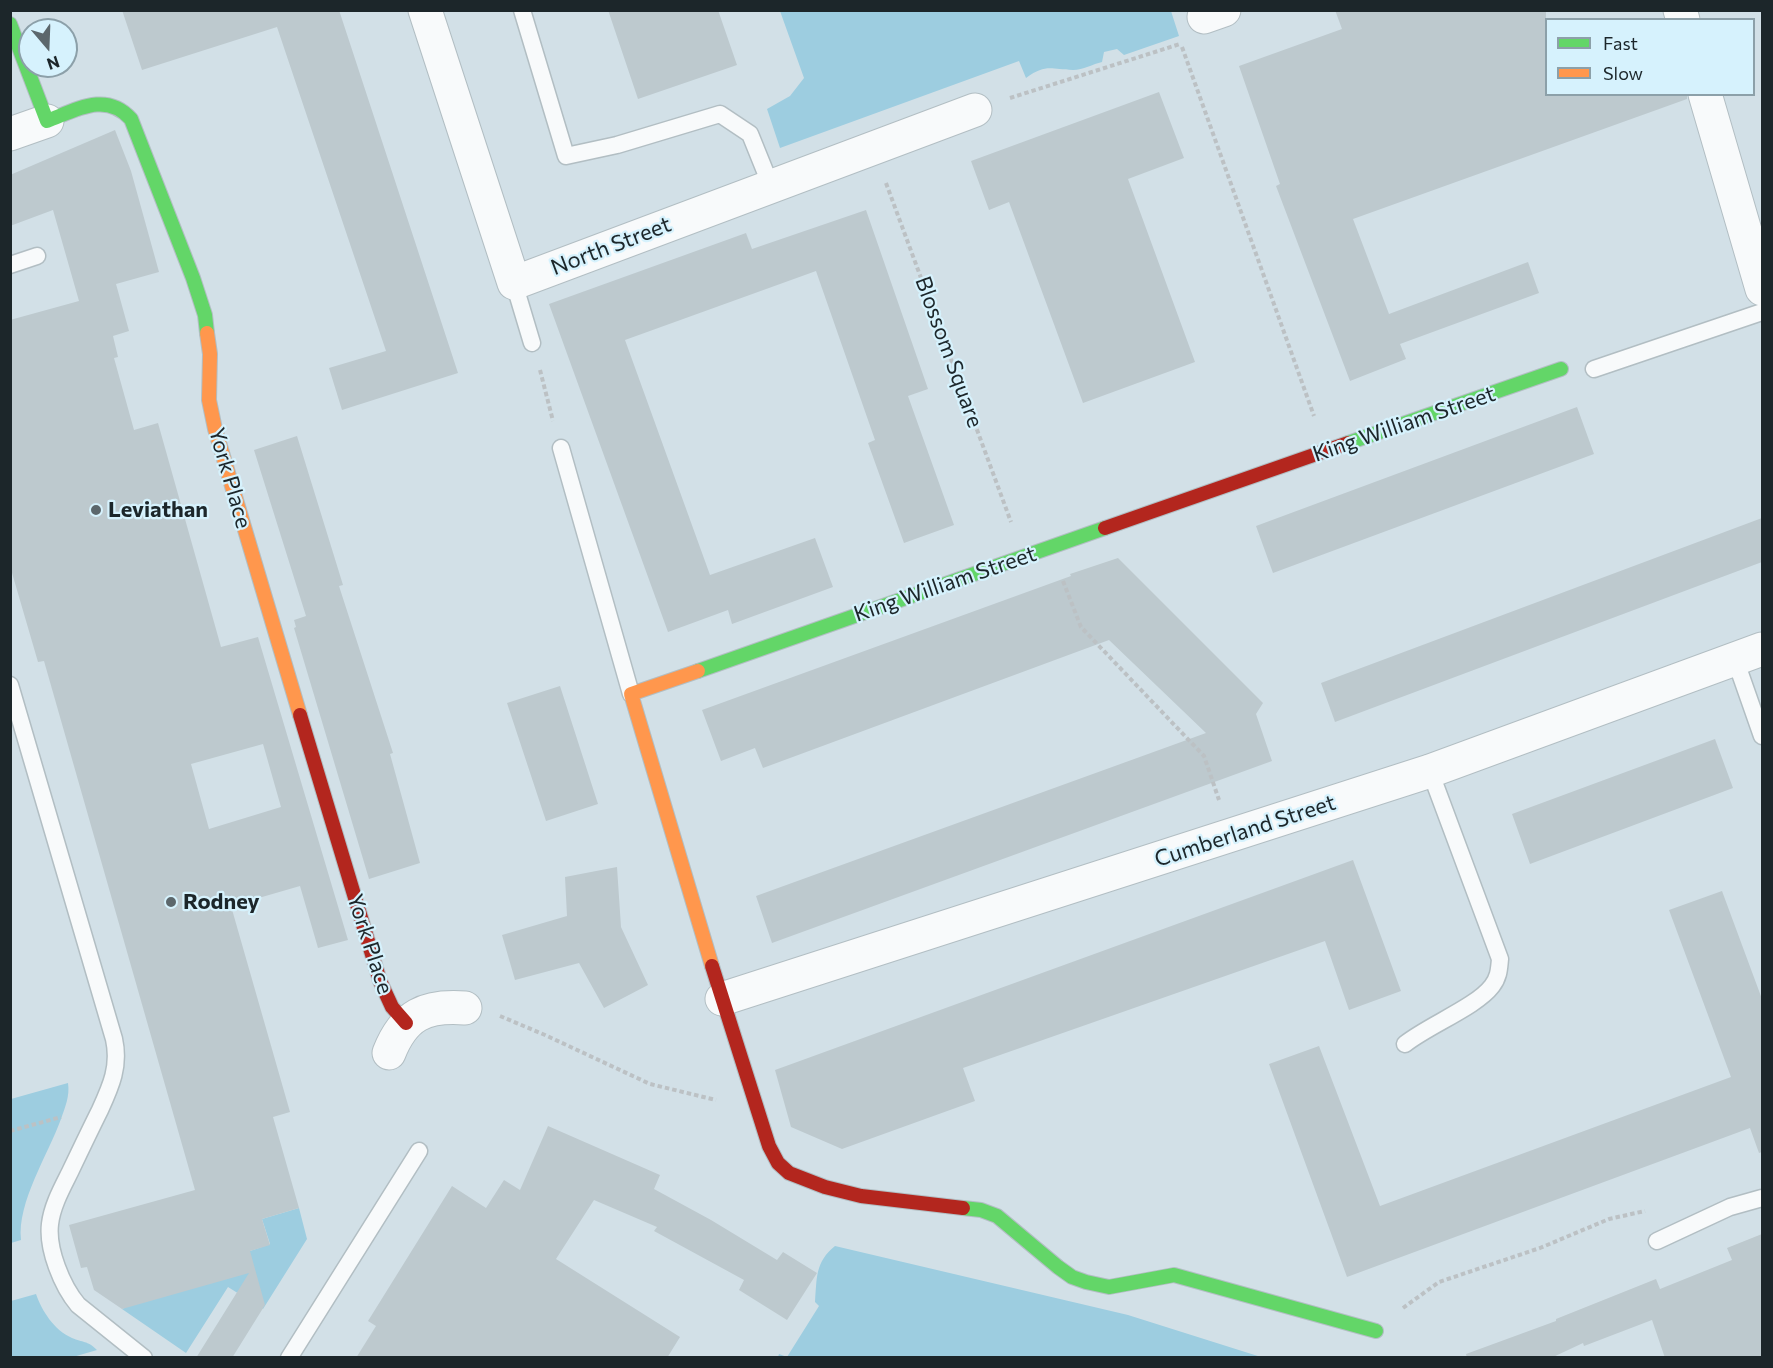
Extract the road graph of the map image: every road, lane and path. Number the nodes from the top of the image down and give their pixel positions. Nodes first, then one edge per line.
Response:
1 (425, 10) edge
2 (522, 10) edge
3 (10, 24) edge
4 (1706, 96) edge
5 (975, 110) joint
6 (47, 121) junction
7 (10, 134) edge
8 (873, 148) junction
9 (771, 186) junction
10 (37, 256) dead end
11 (10, 265) edge
12 (514, 283) junction
13 (1762, 289) edge
14 (1762, 312) edge
15 (532, 343) joint
16 (1561, 369) dead end
17 (1594, 369) dead end
18 (561, 448) joint
19 (1326, 451) junction
20 (1050, 547) junction
21 (1024, 557) junction
22 (1749, 654) edge
23 (10, 685) edge
24 (631, 694) junction
25 (1762, 736) edge
26 (1430, 771) junction
27 (1230, 835) junction
28 (722, 999) junction
29 (465, 1008) joint
30 (406, 1023) junction
31 (1405, 1044) dead end
32 (389, 1053) dead end
33 (757, 1111) junction
34 (61, 1118) dead end
35 (10, 1131) edge
36 (419, 1151) dead end
37 (1762, 1198) edge
38 (1657, 1241) joint
39 (1376, 1331) joint
40 (144, 1358) edge
41 (289, 1358) edge

1 - 12 street
2 - 9 lane
3 - 6 street
4 - 13 street
5 - 8 street, North Street
5 - 19 path
6 - 7 street
6 - 30 street, York Place
8 - 9 street, North Street
8 - 21 path, Blossom Square
9 - 12 street, North Street
10 - 11 lane
12 - 15 lane
14 - 17 lane
15 - 18 path
16 - 19 street, King William Street
18 - 24 lane
19 - 20 street, King William Street
20 - 21 street, King William Street
20 - 27 path
21 - 24 street, King William Street
22 - 25 lane
22 - 26 street, Cumberland Street
23 - 40 lane
24 - 28 street
26 - 27 street, Cumberland Street
26 - 31 lane
27 - 28 street, Cumberland Street
28 - 33 street
29 - 30 street, York Place
29 - 33 path
30 - 32 street
33 - 39 street
34 - 35 path
36 - 41 lane
37 - 38 lane
38 - 39 path

